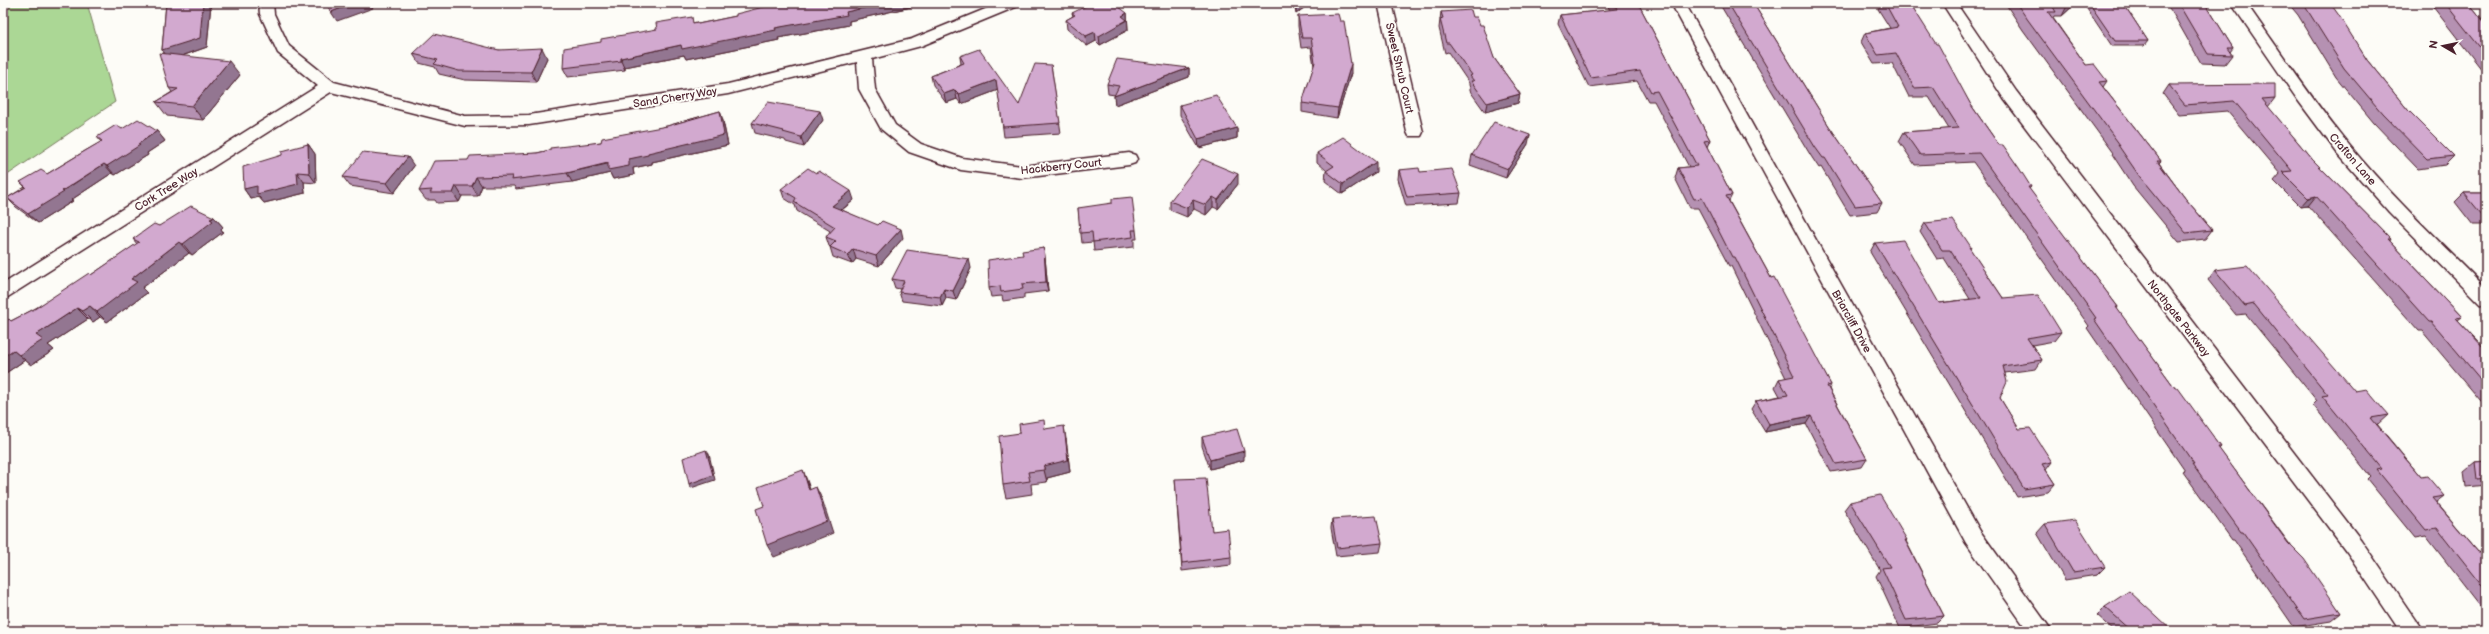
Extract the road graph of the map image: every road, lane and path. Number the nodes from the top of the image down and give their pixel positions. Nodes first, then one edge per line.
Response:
1 (266, 3) edge
2 (1013, 3) edge
3 (1385, 3) edge
4 (1678, 3) edge
5 (1949, 3) edge
6 (2238, 3) edge
7 (864, 56) junction
8 (329, 86) junction
9 (1415, 132) dead end
10 (1129, 159) dead end
11 (2480, 286) edge
12 (3, 292) edge
13 (2486, 299) edge
14 (2041, 631) edge
15 (2412, 631) edge

1 - 8 street
2 - 7 street, Sand Cherry Way
3 - 9 street, Sweet Shrub Court
4 - 14 street, Briarcliff Drive
5 - 15 street, Northgate Parkway
6 - 11 street, Crafton Lane
7 - 8 street, Sand Cherry Way
7 - 10 street, Hackberry Court
8 - 12 street, Cork Tree Way
11 - 13 street, Crafton Lane

